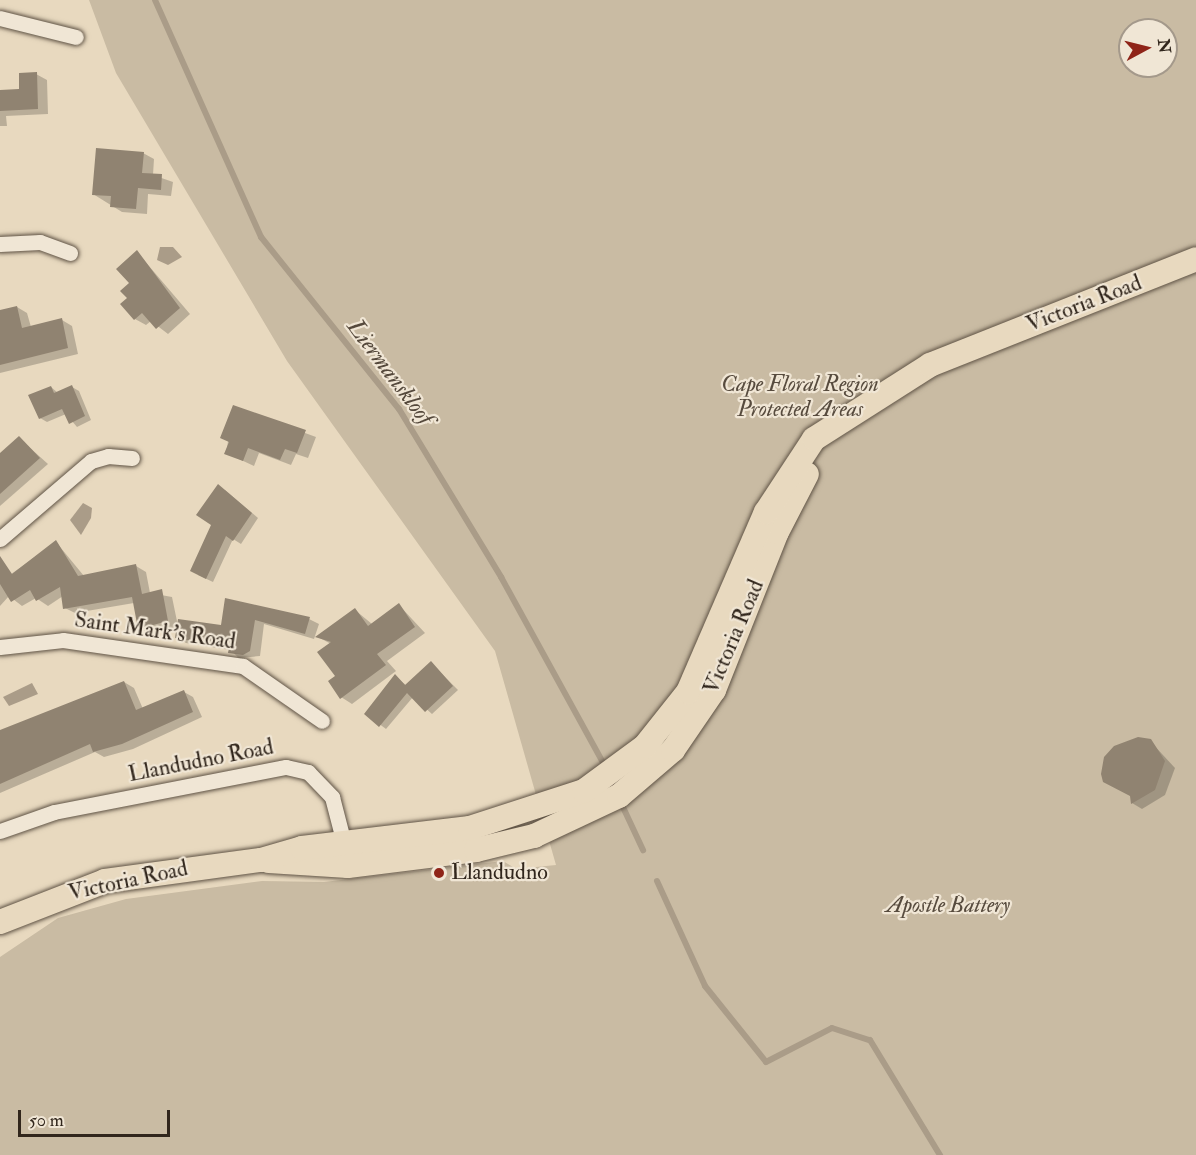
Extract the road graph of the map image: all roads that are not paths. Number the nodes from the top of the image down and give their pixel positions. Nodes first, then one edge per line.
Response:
1 (0, 18) edge
2 (76, 37) dead end
3 (0, 244) edge
4 (70, 253) dead end
5 (1196, 259) edge
6 (132, 458) dead end
7 (0, 539) edge
8 (0, 647) edge
9 (322, 721) dead end
10 (0, 831) edge
11 (347, 855) junction
12 (0, 922) edge

1 - 2 street
3 - 4 street
5 - 11 main road, Victoria Road
6 - 7 street
8 - 9 street, Saint Mark's Road
10 - 11 street, Llandudno Road
11 - 12 main road, Victoria Road

